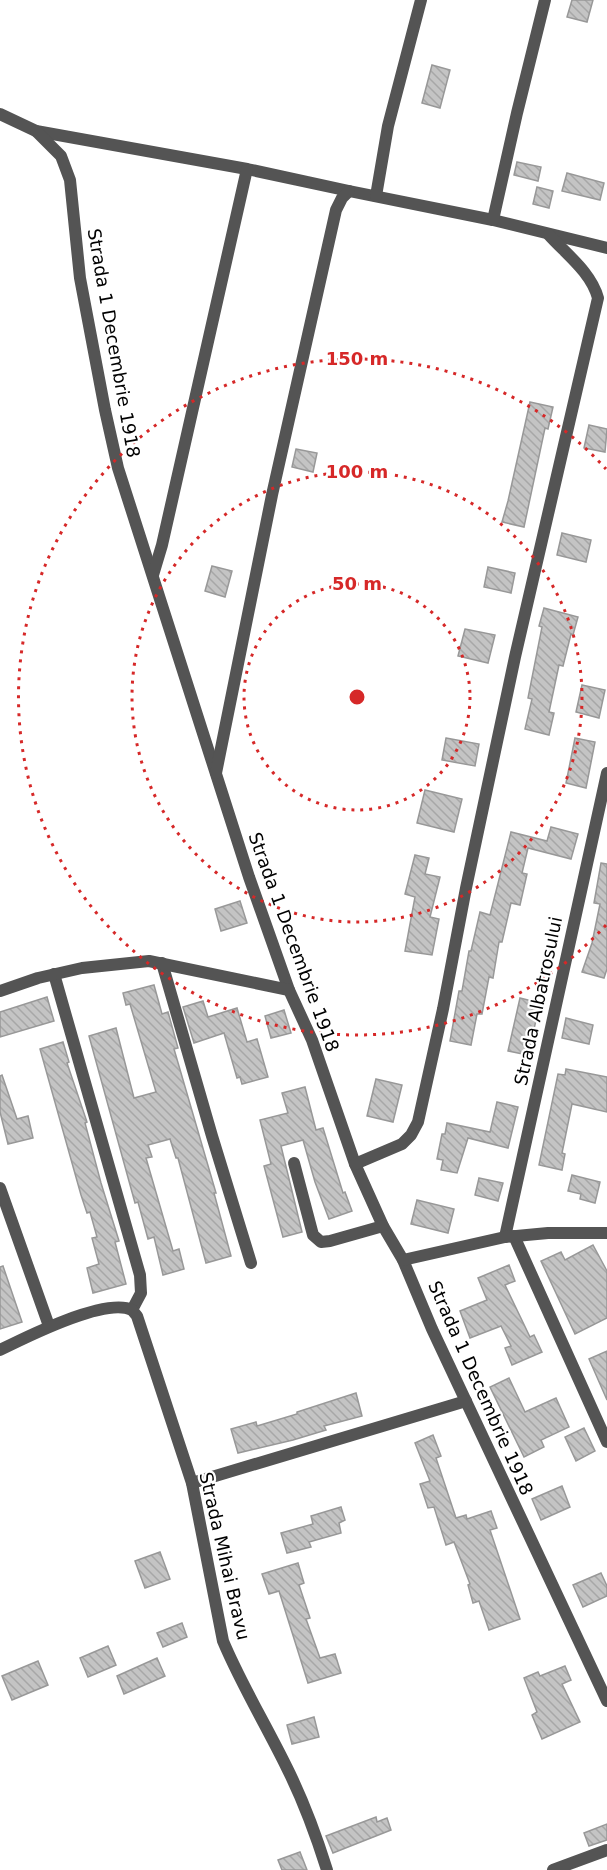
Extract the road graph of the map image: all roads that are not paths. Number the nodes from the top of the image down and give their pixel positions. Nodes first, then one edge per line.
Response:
1 (421, 0) edge
2 (545, 0) edge
3 (0, 114) edge
4 (36, 131) junction
5 (247, 169) junction
6 (349, 191) junction
7 (376, 196) junction
8 (493, 220) junction
9 (549, 235) junction
10 (606, 245) edge
11 (153, 575) junction
12 (607, 773) edge
13 (215, 774) junction
14 (162, 963) junction
15 (54, 974) junction
16 (289, 990) junction
17 (0, 991) edge
18 (294, 1163) dead end
19 (355, 1164) junction
20 (0, 1188) edge
21 (383, 1226) junction
22 (607, 1233) edge
23 (509, 1237) junction
24 (403, 1260) junction
25 (251, 1263) dead end
26 (132, 1310) junction
27 (49, 1326) junction
28 (0, 1350) edge
29 (466, 1401) junction
30 (607, 1442) edge
31 (192, 1484) junction
32 (607, 1701) edge
33 (607, 1850) edge
34 (327, 1870) edge
35 (553, 1870) edge

1 - 7 street
2 - 8 street
3 - 4 street
4 - 5 street
4 - 11 street, Strada 1 Decembrie 1918
5 - 6 street
5 - 11 street
6 - 7 street
6 - 13 street
7 - 8 street
8 - 9 street
9 - 10 street
9 - 19 street
11 - 13 street, Strada 1 Decembrie 1918
12 - 23 street, Strada Albatrosului
13 - 16 street, Strada 1 Decembrie 1918
14 - 15 street
14 - 16 street
14 - 25 street
15 - 17 street
15 - 26 street
16 - 19 street, Strada 1 Decembrie 1918
18 - 21 street
19 - 21 street, Strada 1 Decembrie 1918
20 - 27 street
21 - 24 street, Strada 1 Decembrie 1918
22 - 23 street
23 - 24 street
23 - 30 street
24 - 29 street, Strada 1 Decembrie 1918
26 - 27 street
26 - 31 street, Strada Mihai Bravu
27 - 28 street
29 - 31 street
29 - 32 street, Strada 1 Decembrie 1918
31 - 34 street, Strada Mihai Bravu
33 - 35 street

